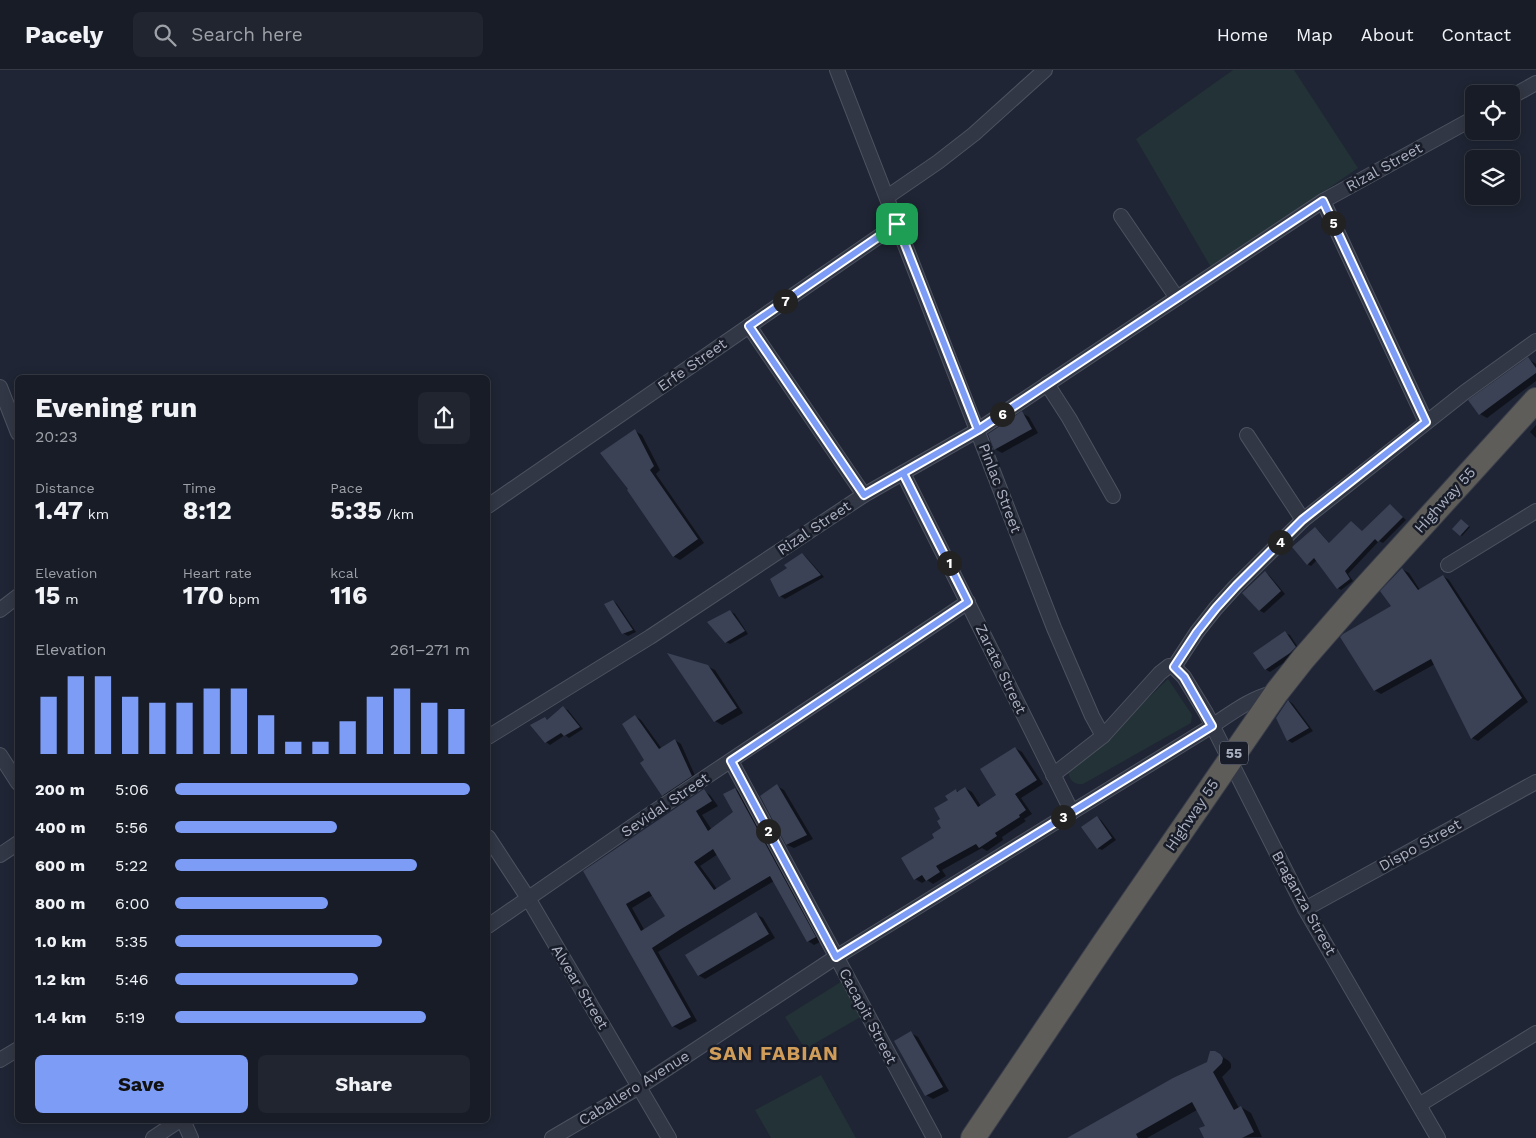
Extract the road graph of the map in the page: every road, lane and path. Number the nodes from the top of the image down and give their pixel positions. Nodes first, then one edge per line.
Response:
1 (837, 70) edge
2 (1045, 70) edge
3 (1536, 84) edge
4 (1520, 92) edge
5 (1465, 123) edge
6 (886, 197) junction
7 (1323, 201) junction
8 (1121, 216) dead end
9 (897, 224) junction
10 (1177, 298) junction
11 (749, 326) junction
12 (1536, 341) edge
13 (1047, 384) junction
14 (0, 387) edge
15 (1536, 400) edge
16 (1426, 422) junction
17 (15, 425) edge
18 (978, 430) junction
19 (1247, 435) dead end
20 (903, 473) junction
21 (864, 495) junction
22 (1113, 496) dead end
23 (490, 505) edge
24 (1536, 512) edge
25 (1302, 520) junction
26 (1448, 565) dead end
27 (15, 598) edge
28 (968, 602) junction
29 (0, 610) edge
30 (1174, 667) junction
31 (1277, 692) junction
32 (1212, 726) junction
33 (1103, 736) junction
34 (490, 737) edge
35 (0, 755) edge
36 (731, 761) junction
37 (1229, 761) junction
38 (1053, 775) junction
39 (15, 779) edge
40 (1536, 782) edge
41 (1072, 812) junction
42 (490, 840) edge
43 (15, 845) edge
44 (0, 855) edge
45 (528, 898) junction
46 (1304, 909) junction
47 (490, 925) edge
48 (836, 957) junction
49 (1536, 1033) edge
50 (15, 1051) edge
51 (0, 1060) edge
52 (639, 1087) junction
53 (1419, 1105) junction
54 (176, 1123) edge
55 (183, 1123) edge
56 (153, 1138) edge
57 (191, 1138) edge
58 (552, 1138) edge
59 (669, 1138) edge
60 (934, 1138) edge
61 (973, 1138) edge
62 (1438, 1138) edge

1 - 6 street, Pinlac Street
2 - 6 street
3 - 4 street
5 - 7 street, Rizal Street
6 - 9 street, Pinlac Street
7 - 10 street, Rizal Street
7 - 16 street
8 - 10 street
9 - 11 street, Erfe Street
9 - 18 street, Pinlac Street
10 - 13 street, Rizal Street
11 - 21 street
11 - 23 street, Erfe Street
12 - 16 street
13 - 18 street, Rizal Street
13 - 22 street
14 - 17 street
15 - 31 highway, Highway 55 / 55
16 - 25 street
18 - 20 street, Rizal Street
18 - 33 street, Pinlac Street
19 - 25 street
20 - 21 street, Rizal Street
20 - 28 street, Zarate Street
21 - 34 street, Rizal Street
24 - 26 street
25 - 30 street
27 - 29 street
28 - 36 street, Sevidal Street
28 - 38 street, Zarate Street
30 - 32 street, Braganza Street
30 - 33 street
31 - 32 street, Caballero Avenue
31 - 37 highway, Highway 55 / 55
32 - 37 street, Braganza Street
32 - 41 street, Caballero Avenue
33 - 38 street
35 - 39 street
36 - 45 street, Sevidal Street
36 - 48 street, Cacapit Street
37 - 46 street, Braganza Street
37 - 61 highway, Highway 55 / 55
38 - 41 street, Zarate Street
40 - 46 street, Dispo Street
41 - 48 street, Caballero Avenue
42 - 45 street, Alvear Street
43 - 44 street
45 - 47 street, Sevidal Street
45 - 52 street, Alvear Street
46 - 53 street, Braganza Street
48 - 52 street, Caballero Avenue
48 - 60 street, Cacapit Street
49 - 53 street
50 - 51 street
52 - 58 street, Caballero Avenue
52 - 59 street, Alvear Street
53 - 62 street, Braganza Street
54 - 56 street
55 - 57 street

